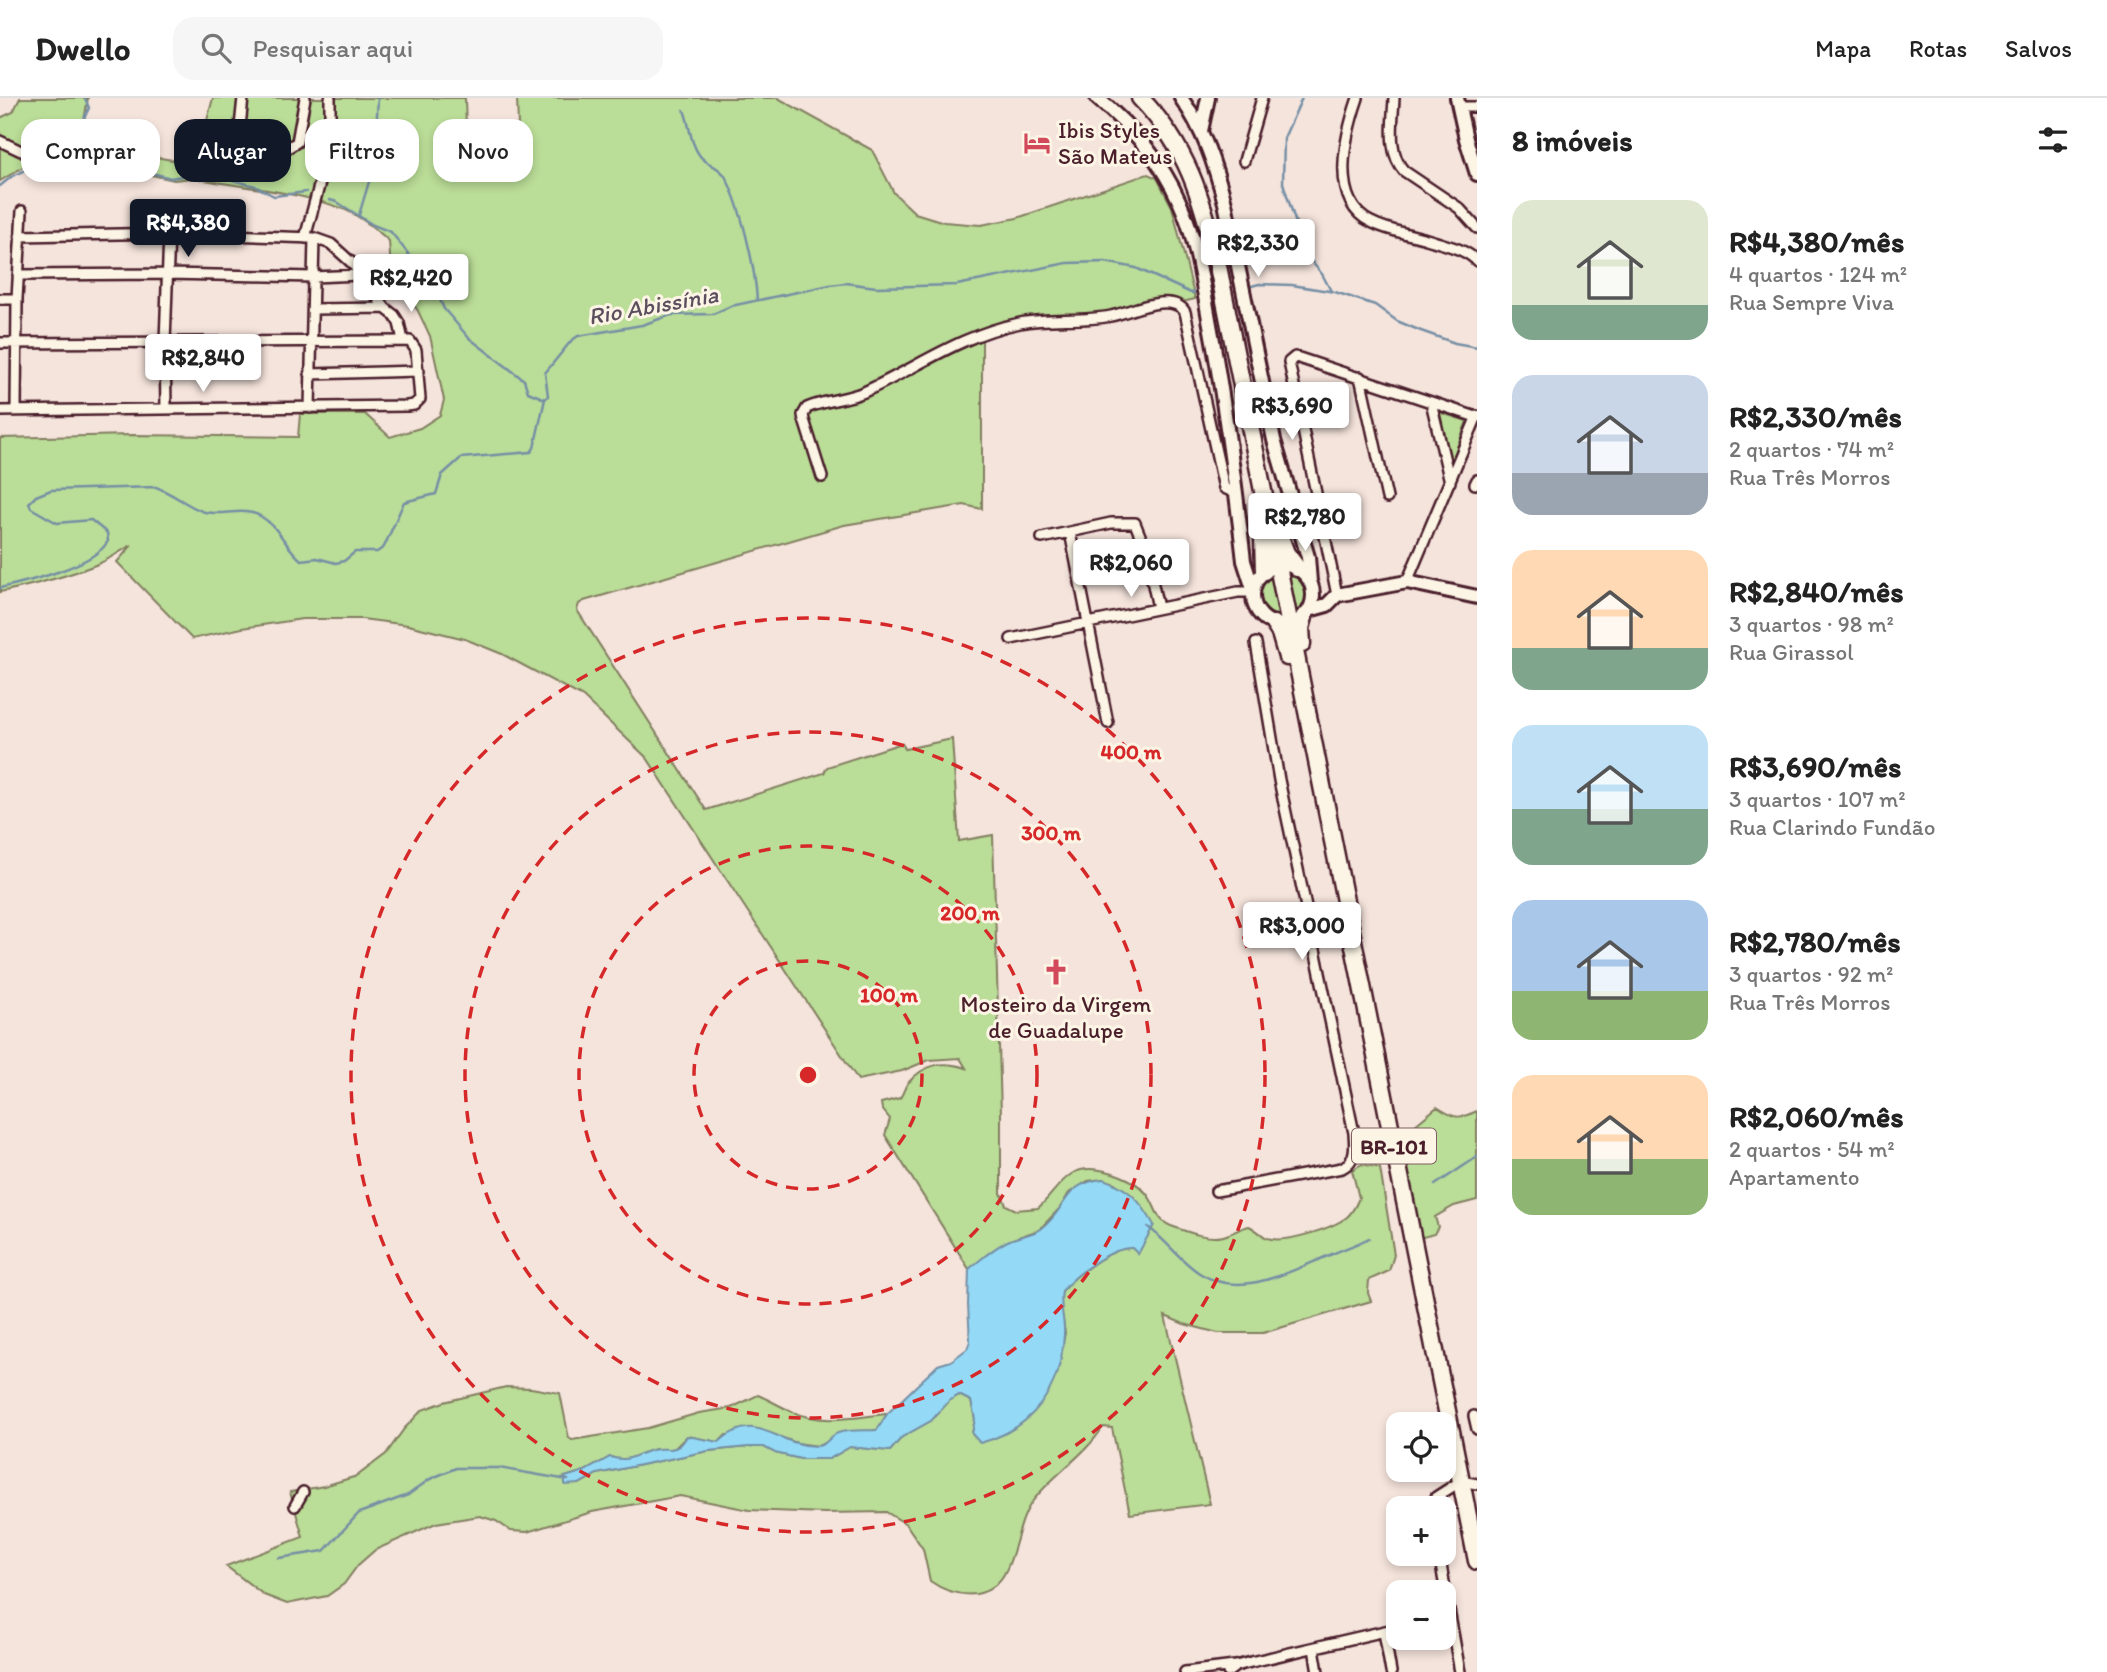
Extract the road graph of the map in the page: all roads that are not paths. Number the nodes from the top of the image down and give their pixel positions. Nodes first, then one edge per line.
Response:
1 (243, 98) edge
2 (305, 98) edge
3 (330, 98) edge
4 (1097, 98) edge
5 (1140, 98) edge
6 (1262, 98) edge
7 (1358, 98) edge
8 (1394, 98) edge
9 (1458, 102) edge
10 (1184, 103) edge
11 (1477, 107) edge
12 (1201, 131) junction
13 (0, 141) edge
14 (21, 151) dead end
15 (1244, 161) dead end
16 (1477, 174) edge
17 (22, 211) dead end
18 (1477, 228) edge
19 (169, 233) junction
20 (20, 236) junction
21 (309, 238) junction
22 (1477, 261) edge
23 (167, 274) junction
24 (18, 275) junction
25 (360, 275) junction
26 (313, 277) junction
27 (0, 299) edge
28 (17, 299) junction
29 (385, 308) junction
30 (313, 309) junction
31 (403, 340) junction
32 (165, 342) junction
33 (311, 342) junction
34 (0, 343) edge
35 (17, 343) junction
36 (419, 371) junction
37 (310, 374) junction
38 (1360, 377) junction
39 (1430, 402) junction
40 (310, 408) junction
41 (166, 409) junction
42 (16, 410) junction
43 (0, 411) edge
44 (1477, 417) edge
45 (1472, 443) edge
46 (1261, 475) junction
47 (822, 477) dead end
48 (1450, 482) junction
49 (1237, 494) junction
50 (1387, 498) dead end
51 (1268, 512) junction
52 (1070, 532) junction
53 (1042, 538) dead end
54 (1271, 568) junction
55 (1297, 568) junction
56 (1407, 582) junction
57 (1311, 584) junction
58 (1332, 588) junction
59 (1252, 590) junction
60 (1477, 597) edge
61 (1158, 608) junction
62 (1294, 619) junction
63 (1088, 623) junction
64 (1010, 639) dead end
65 (1256, 643) dead end
66 (1108, 723) dead end
67 (1311, 730) junction
68 (1216, 1191) dead end
69 (1474, 1416) dead end
70 (1477, 1429) edge
71 (1469, 1483) edge
72 (303, 1492) dead end
73 (1438, 1496) edge
74 (295, 1506) dead end
75 (1477, 1561) edge
76 (1384, 1632) joint
77 (1314, 1648) junction
78 (1455, 1650) edge
79 (1252, 1667) edge
80 (1232, 1669) edge
81 (1185, 1672) edge
82 (1318, 1672) edge
83 (1391, 1672) edge
84 (1460, 1672) edge

1 - 2 street
3 - 21 street
4 - 49 main road
5 - 46 highway
6 - 15 street
7 - 22 street
8 - 18 street
9 - 11 street
9 - 16 main road
10 - 12 main road
10 - 12 main road
12 - 57 main road
13 - 14 street
17 - 20 street
19 - 20 street
19 - 21 street
19 - 23 street
20 - 24 street
21 - 25 street
21 - 26 street
23 - 24 street
23 - 26 street
23 - 32 street
24 - 28 street
25 - 26 street
25 - 29 street
26 - 30 street
27 - 28 street
28 - 35 street
29 - 30 street
29 - 31 street
30 - 33 street
31 - 33 street
31 - 36 street
32 - 33 street
32 - 35 street
32 - 41 street
33 - 37 street
34 - 35 street
35 - 42 street
36 - 37 street
36 - 40 street
37 - 40 street
38 - 39 street
38 - 50 street
38 - 58 street
39 - 44 street
39 - 48 street
40 - 41 street
41 - 42 street
42 - 43 street
44 - 45 street
45 - 48 street
46 - 51 highway
46 - 54 highway
47 - 49 street
48 - 56 street
49 - 59 main road
51 - 54 highway
51 - 55 highway
52 - 53 street
52 - 61 street
52 - 63 street
54 - 55 main road
54 - 59 main road
54 - 62 highway
55 - 57 main road
56 - 58 main road
56 - 60 main road
57 - 58 main road
57 - 62 main road
58 - 62 main road
59 - 61 street
59 - 62 main road
61 - 63 street
62 - 67 highway
62 - 67 highway, BR-101
63 - 64 street
63 - 66 street
65 - 68 street
67 - 71 highway, BR-101
69 - 70 street
71 - 73 street
71 - 75 highway, BR-101
72 - 74 street
76 - 77 street
76 - 83 street
77 - 79 street
77 - 82 street
78 - 84 street
79 - 80 street
80 - 81 street

